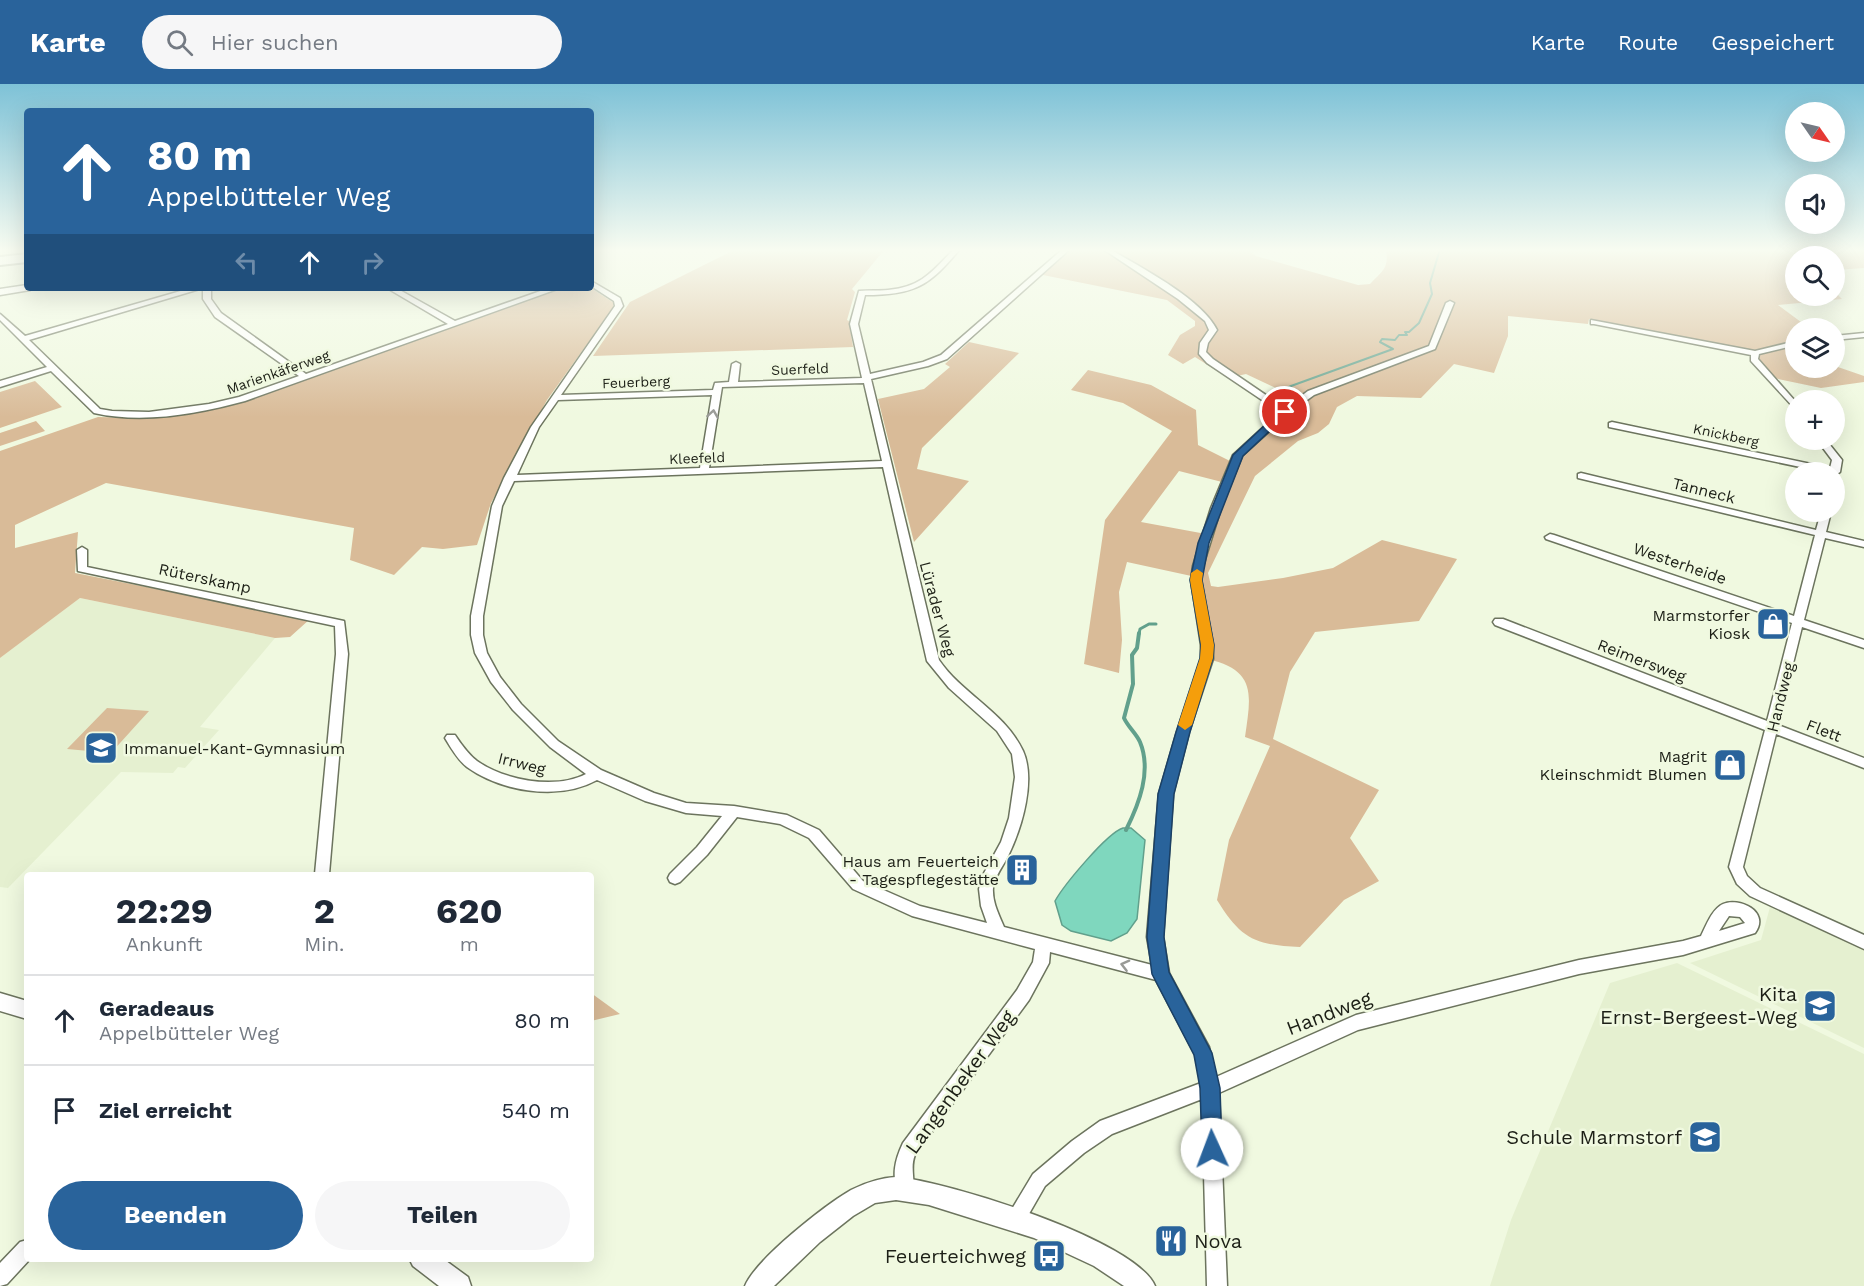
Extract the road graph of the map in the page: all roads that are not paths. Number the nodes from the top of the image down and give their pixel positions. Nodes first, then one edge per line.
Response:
1 (140, 305) edge
2 (211, 305) edge
3 (421, 305) edge
4 (508, 305) edge
5 (620, 305) edge
6 (859, 305) edge
7 (1003, 305) edge
8 (1189, 305) edge
9 (1449, 305) edge
10 (0, 316) edge
11 (1594, 322) dead end
12 (454, 324) junction
13 (4, 325) edge
14 (1864, 335) edge
15 (1845, 337) edge
16 (23, 339) junction
17 (1785, 346) edge
18 (1755, 353) junction
19 (736, 363) dead end
20 (52, 368) junction
21 (305, 377) junction
22 (867, 378) junction
23 (0, 384) edge
24 (733, 385) junction
25 (717, 392) junction
26 (1785, 395) edge
27 (555, 398) junction
28 (1285, 412) junction
29 (1612, 425) dead end
30 (1785, 462) edge
31 (886, 464) junction
32 (704, 471) junction
33 (1581, 476) dead end
34 (509, 478) junction
35 (1824, 522) edge
36 (1821, 534) junction
37 (1550, 537) dead end
38 (1864, 544) edge
39 (82, 550) dead end
40 (1799, 621) junction
41 (1499, 622) dead end
42 (1864, 644) edge
43 (1772, 728) junction
44 (451, 738) dead end
45 (1864, 763) edge
46 (596, 774) junction
47 (734, 811) junction
48 (322, 872) edge
49 (675, 878) dead end
50 (998, 933) junction
51 (1706, 942) dead end
52 (1864, 942) edge
53 (1043, 944) junction
54 (1161, 974) junction
55 (0, 1002) edge
56 (24, 1009) edge
57 (1210, 1088) junction
58 (905, 1189) junction
59 (1015, 1220) junction
60 (24, 1252) edge
61 (426, 1262) edge
62 (0, 1277) edge
63 (459, 1286) edge
64 (757, 1286) edge
65 (1143, 1286) edge
66 (1216, 1286) edge

1 - 16 street
2 - 21 street
3 - 12 street
4 - 12 street, Marienkäferweg
5 - 27 street
6 - 22 street, Lürader Weg
7 - 22 street, Suerfeld
8 - 28 street
9 - 28 street
10 - 13 street, Marienkäferweg
11 - 18 street
12 - 21 street, Marienkäferweg
13 - 16 street, Marienkäferweg
14 - 15 street
16 - 20 street, Marienkäferweg
17 - 18 street
18 - 26 street
19 - 24 street
20 - 21 street, Marienkäferweg
20 - 23 street
22 - 24 street, Suerfeld
22 - 31 street, Lürader Weg
24 - 25 street, Suerfeld
25 - 27 street, Feuerberg
32 -> 25 street
27 - 34 street
28 - 54 street
29 - 30 street, Knickberg
31 - 32 street, Kleefeld
31 - 50 street, Lürader Weg
32 - 34 street, Kleefeld
33 - 36 street, Tanneck
34 - 46 street
35 - 36 street, Handweg
36 - 38 street, Tanneck
36 - 40 street, Handweg
37 - 40 street, Westerheide
39 - 48 street, Rüterskamp
40 - 42 street, Westerheide
40 - 43 street, Handweg
41 - 43 street, Reimersweg
43 - 45 street, Flett
43 - 52 street, Handweg
44 - 46 street, Irrweg
46 - 47 street
47 - 49 street
47 - 50 street
50 - 53 street
51 - 57 street, Handweg
54 -> 53 street
53 - 58 street, Langenbeker Weg
54 - 57 street
55 - 56 street
57 - 59 street, Handweg
57 - 66 street
58 - 59 street
58 - 64 street
59 - 65 street
60 - 62 street
61 - 63 street

